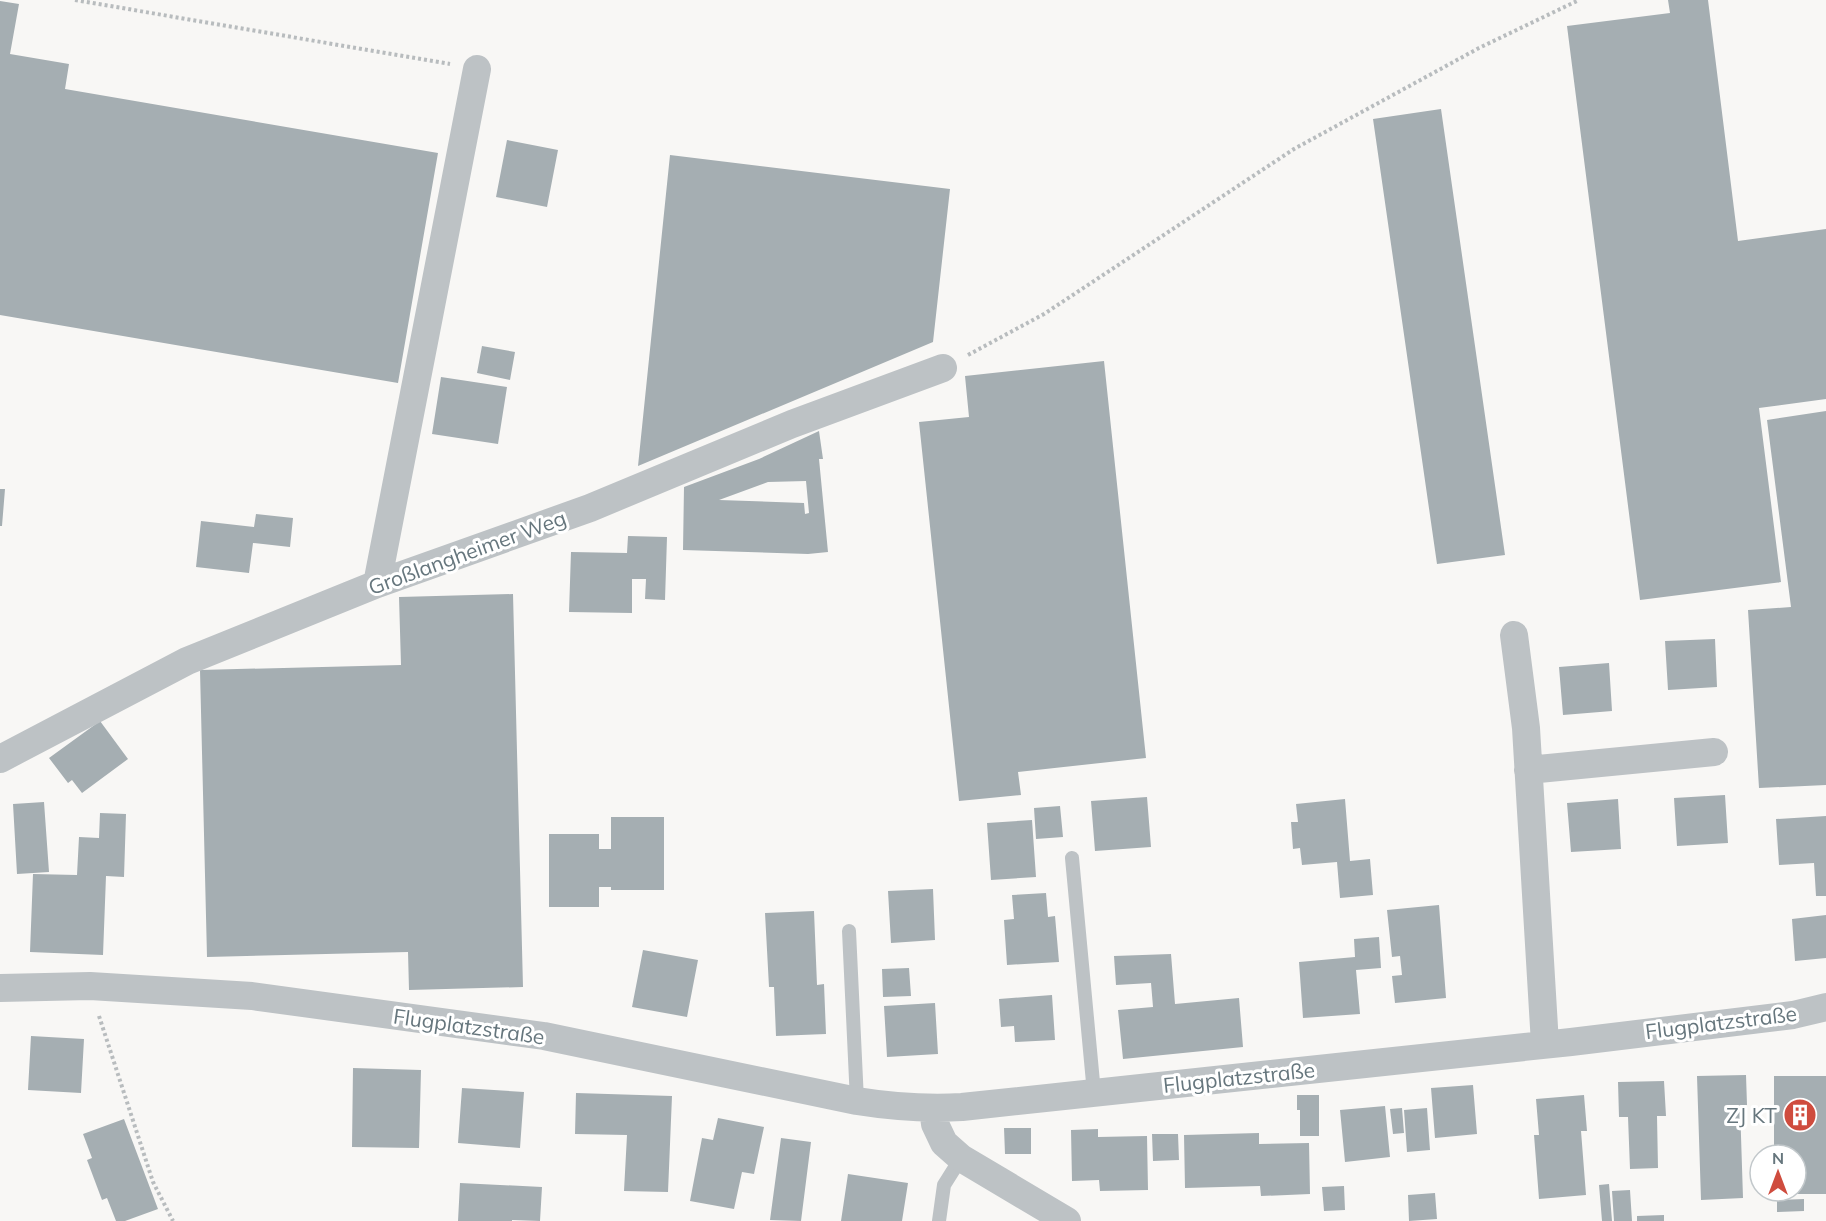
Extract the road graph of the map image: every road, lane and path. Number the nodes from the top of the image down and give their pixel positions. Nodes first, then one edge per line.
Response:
1 (75, 0) edge
2 (1580, 0) edge
3 (477, 69) joint
4 (943, 368) joint
5 (377, 584) junction
6 (1514, 635) dead end
7 (1714, 752) dead end
8 (0, 759) edge
9 (1528, 770) junction
10 (1072, 858) dead end
11 (849, 931) dead end
12 (90, 986) junction
13 (0, 988) edge
14 (1826, 1007) edge
15 (1545, 1044) junction
16 (1094, 1093) junction
17 (857, 1101) junction
18 (933, 1109) junction
19 (961, 1158) junction
20 (172, 1221) edge
21 (939, 1221) edge
22 (1067, 1221) edge

1 - 3 path
2 - 4 path
3 - 5 street
4 - 5 street, Großlangheimer Weg
5 - 8 street, Großlangheimer Weg
6 - 9 street
7 - 9 street
9 - 15 street
10 - 16 lane
11 - 17 lane
12 - 13 street, Flugplatzstraße
12 - 17 street, Flugplatzstraße
12 - 20 path
14 - 15 street, Flugplatzstraße
15 - 16 street, Flugplatzstraße
16 - 18 street, Flugplatzstraße
17 - 18 street, Flugplatzstraße
18 - 19 street
19 - 21 lane
19 - 22 street

